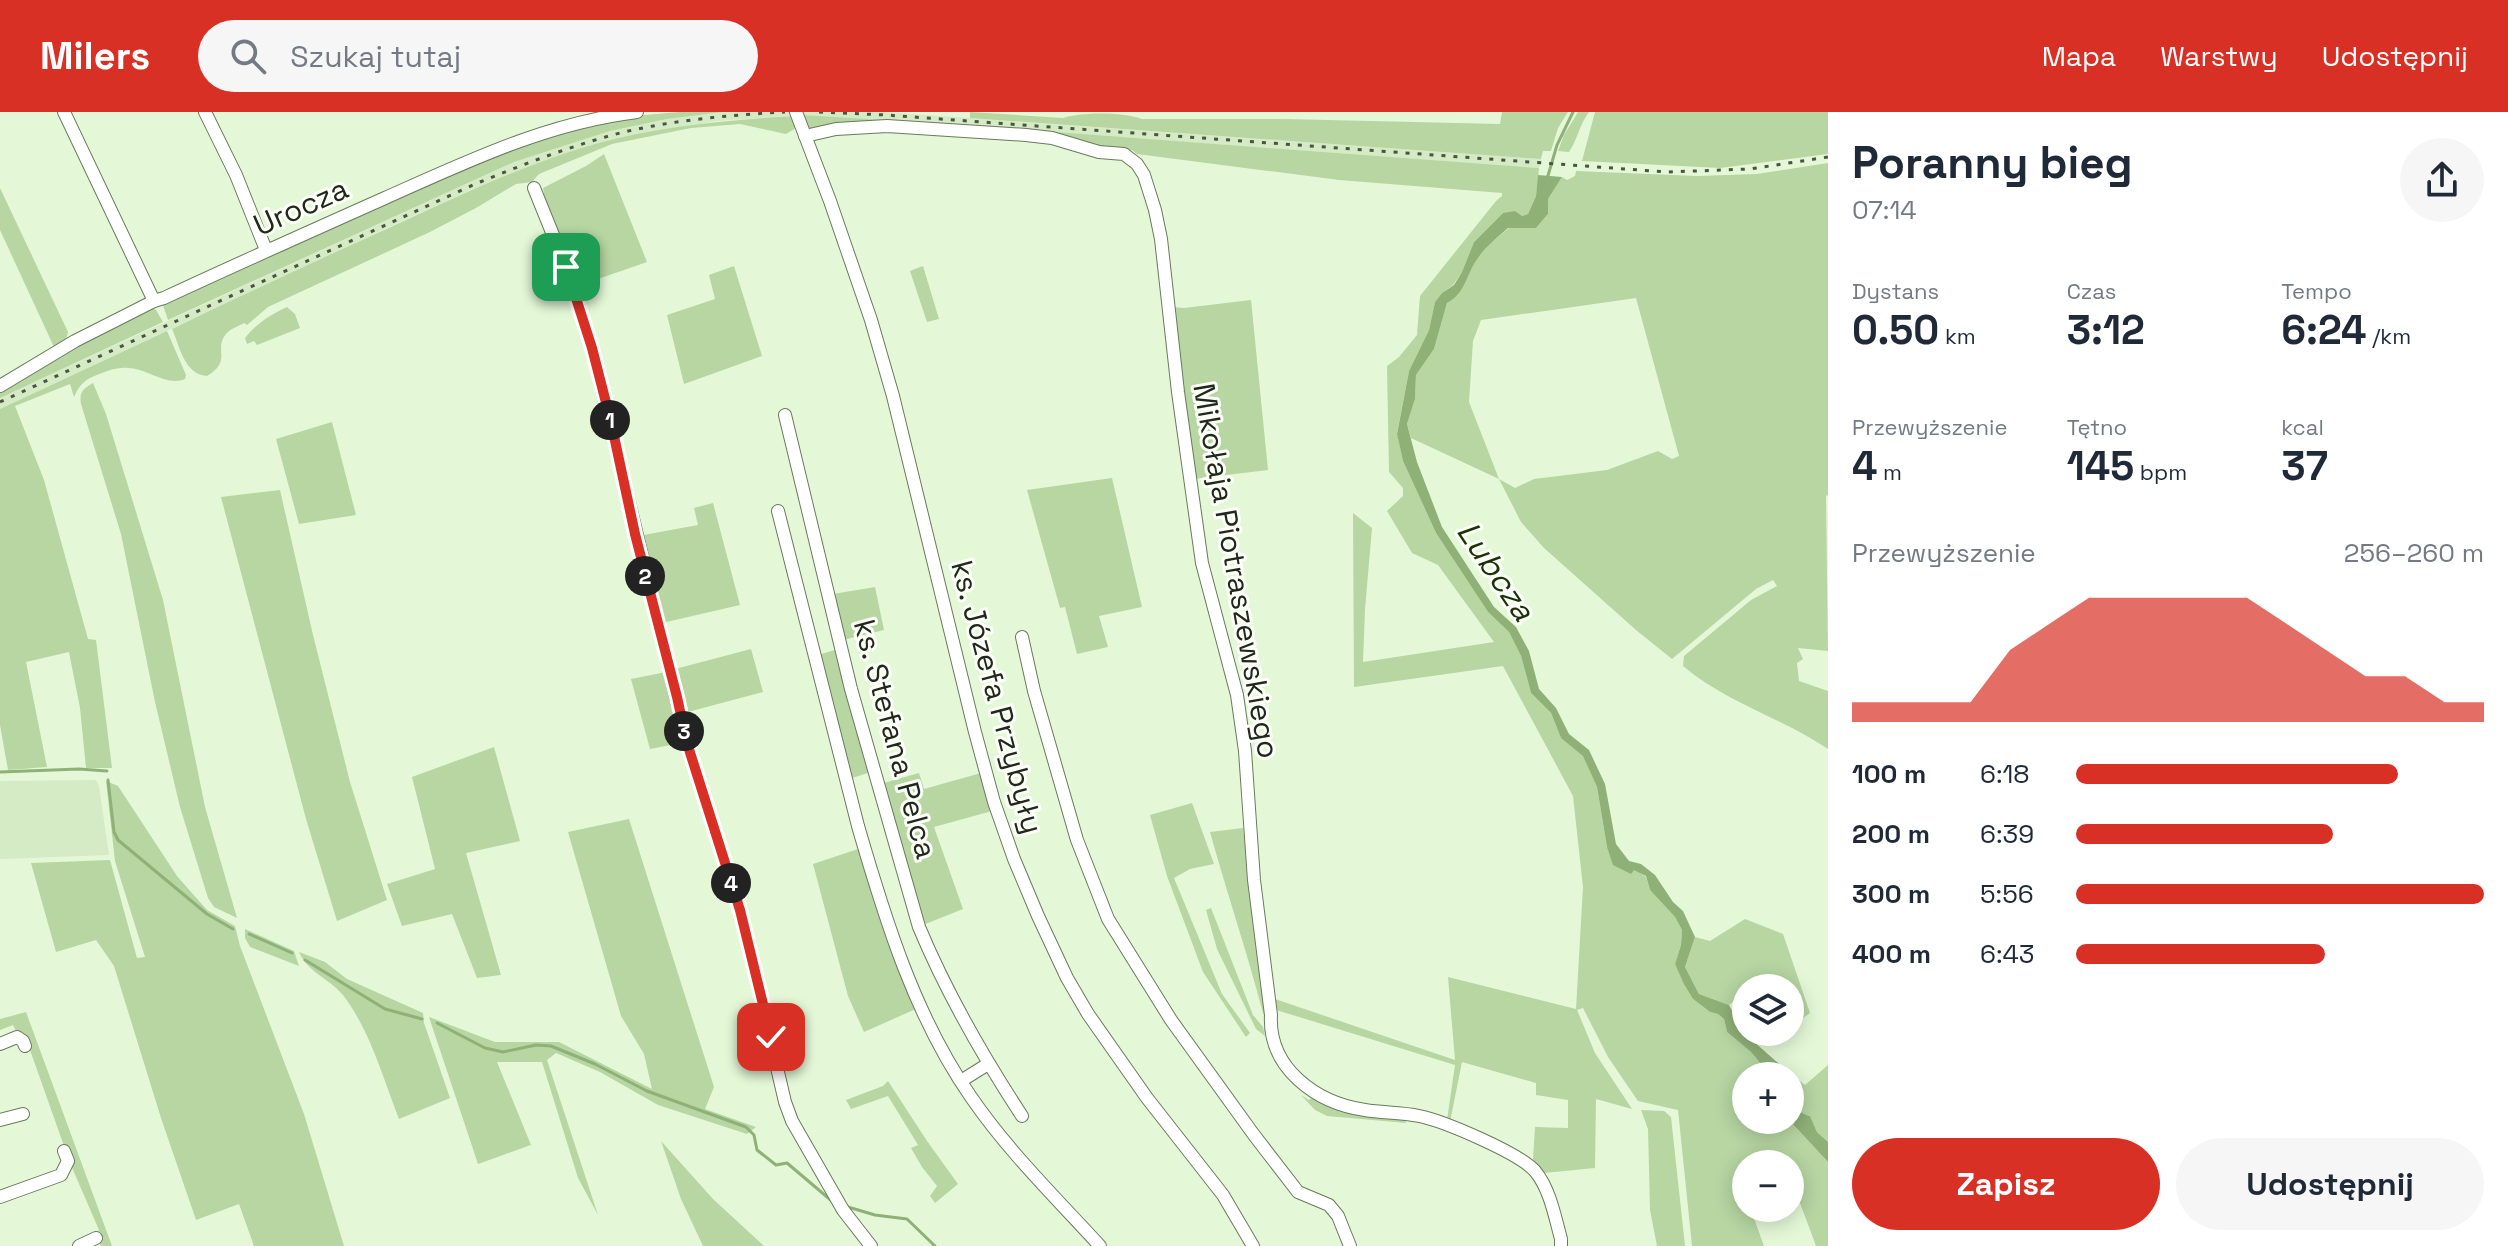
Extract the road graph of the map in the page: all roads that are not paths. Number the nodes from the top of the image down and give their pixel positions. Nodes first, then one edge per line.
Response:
1 (64, 112) edge
2 (205, 112) edge
3 (637, 112) edge
4 (796, 112) edge
5 (805, 136) junction
6 (534, 188) dead end
7 (266, 250) junction
8 (154, 301) junction
9 (0, 386) edge
10 (785, 415) dead end
11 (778, 511) dead end
12 (1022, 637) dead end
13 (0, 1044) edge
14 (25, 1046) dead end
15 (988, 1064) junction
16 (961, 1081) junction
17 (23, 1114) dead end
18 (1022, 1116) dead end
19 (0, 1120) edge
20 (64, 1151) dead end
21 (0, 1197) edge
22 (96, 1238) dead end
23 (79, 1246) edge
24 (871, 1246) edge
25 (1100, 1246) edge
26 (1253, 1246) edge
27 (1350, 1246) edge
28 (1561, 1246) edge

1 - 8 street
2 - 7 street
3 - 7 street, Urocza
4 - 5 street, ks. Józefa Przybyły
5 - 26 street, ks. Józefa Przybyły
5 - 28 street, Mikołaja Piotraszewskiego
6 - 24 street
7 - 8 street, Urocza
8 - 9 street, Urocza
10 - 15 street, ks. Stefana Pelca
11 - 16 street, ks. Stefana Pelca
12 - 27 street
13 - 14 street
15 - 16 street
15 - 18 street, ks. Stefana Pelca
16 - 25 street, ks. Stefana Pelca
17 - 19 street
20 - 21 street
22 - 23 street

